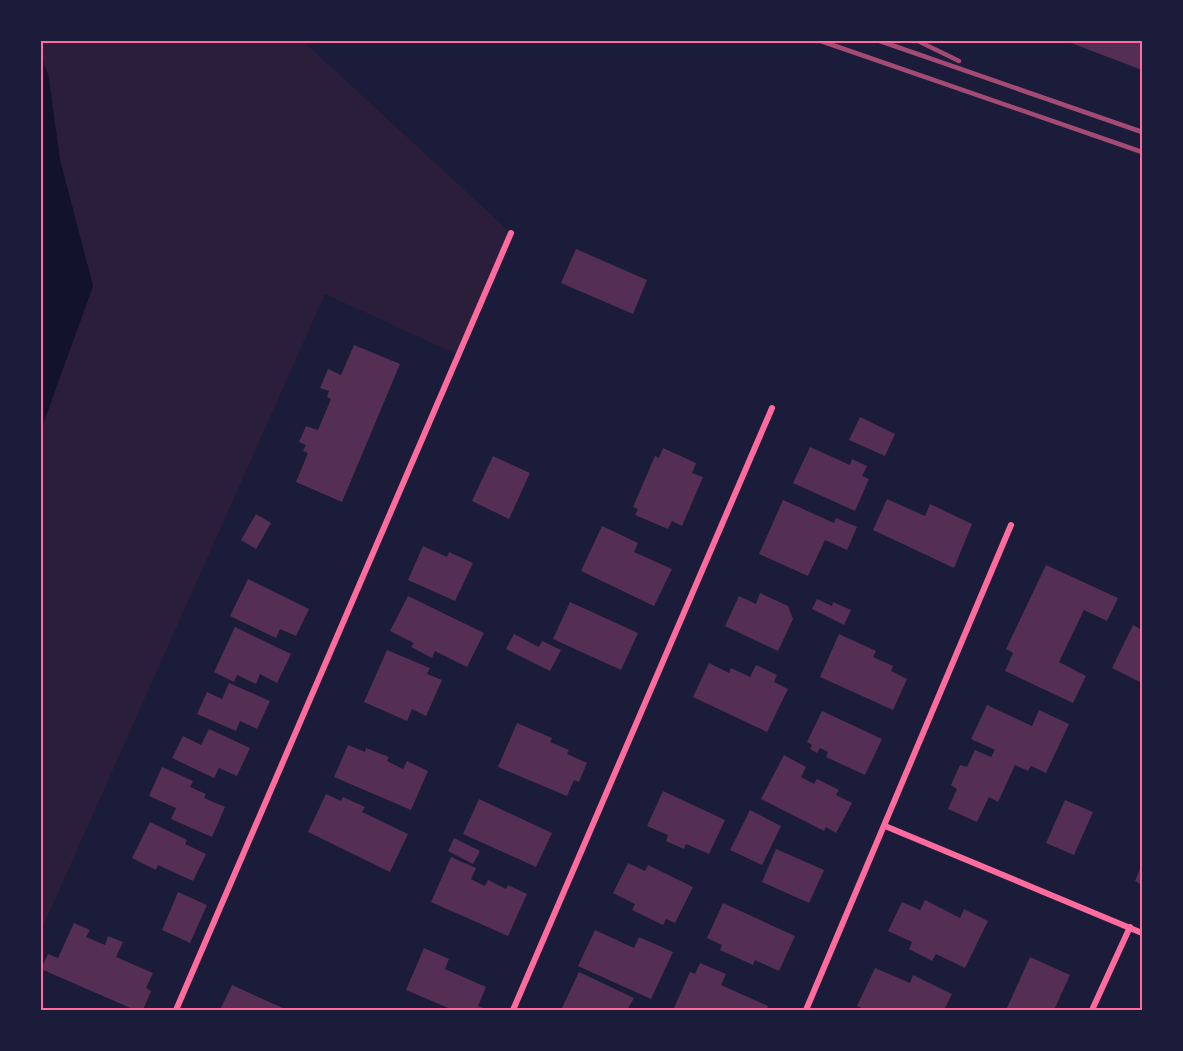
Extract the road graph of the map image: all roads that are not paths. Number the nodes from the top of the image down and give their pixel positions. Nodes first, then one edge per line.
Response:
1 (511, 233) dead end
2 (772, 408) dead end
3 (1011, 525) dead end
4 (885, 826) junction
5 (1130, 927) junction
6 (1143, 933) edge
7 (176, 1011) edge
8 (513, 1011) edge
9 (806, 1011) edge
10 (1092, 1011) edge

1 - 7 street
2 - 8 street
3 - 4 street
4 - 5 street
4 - 9 street
5 - 6 street
5 - 10 street

